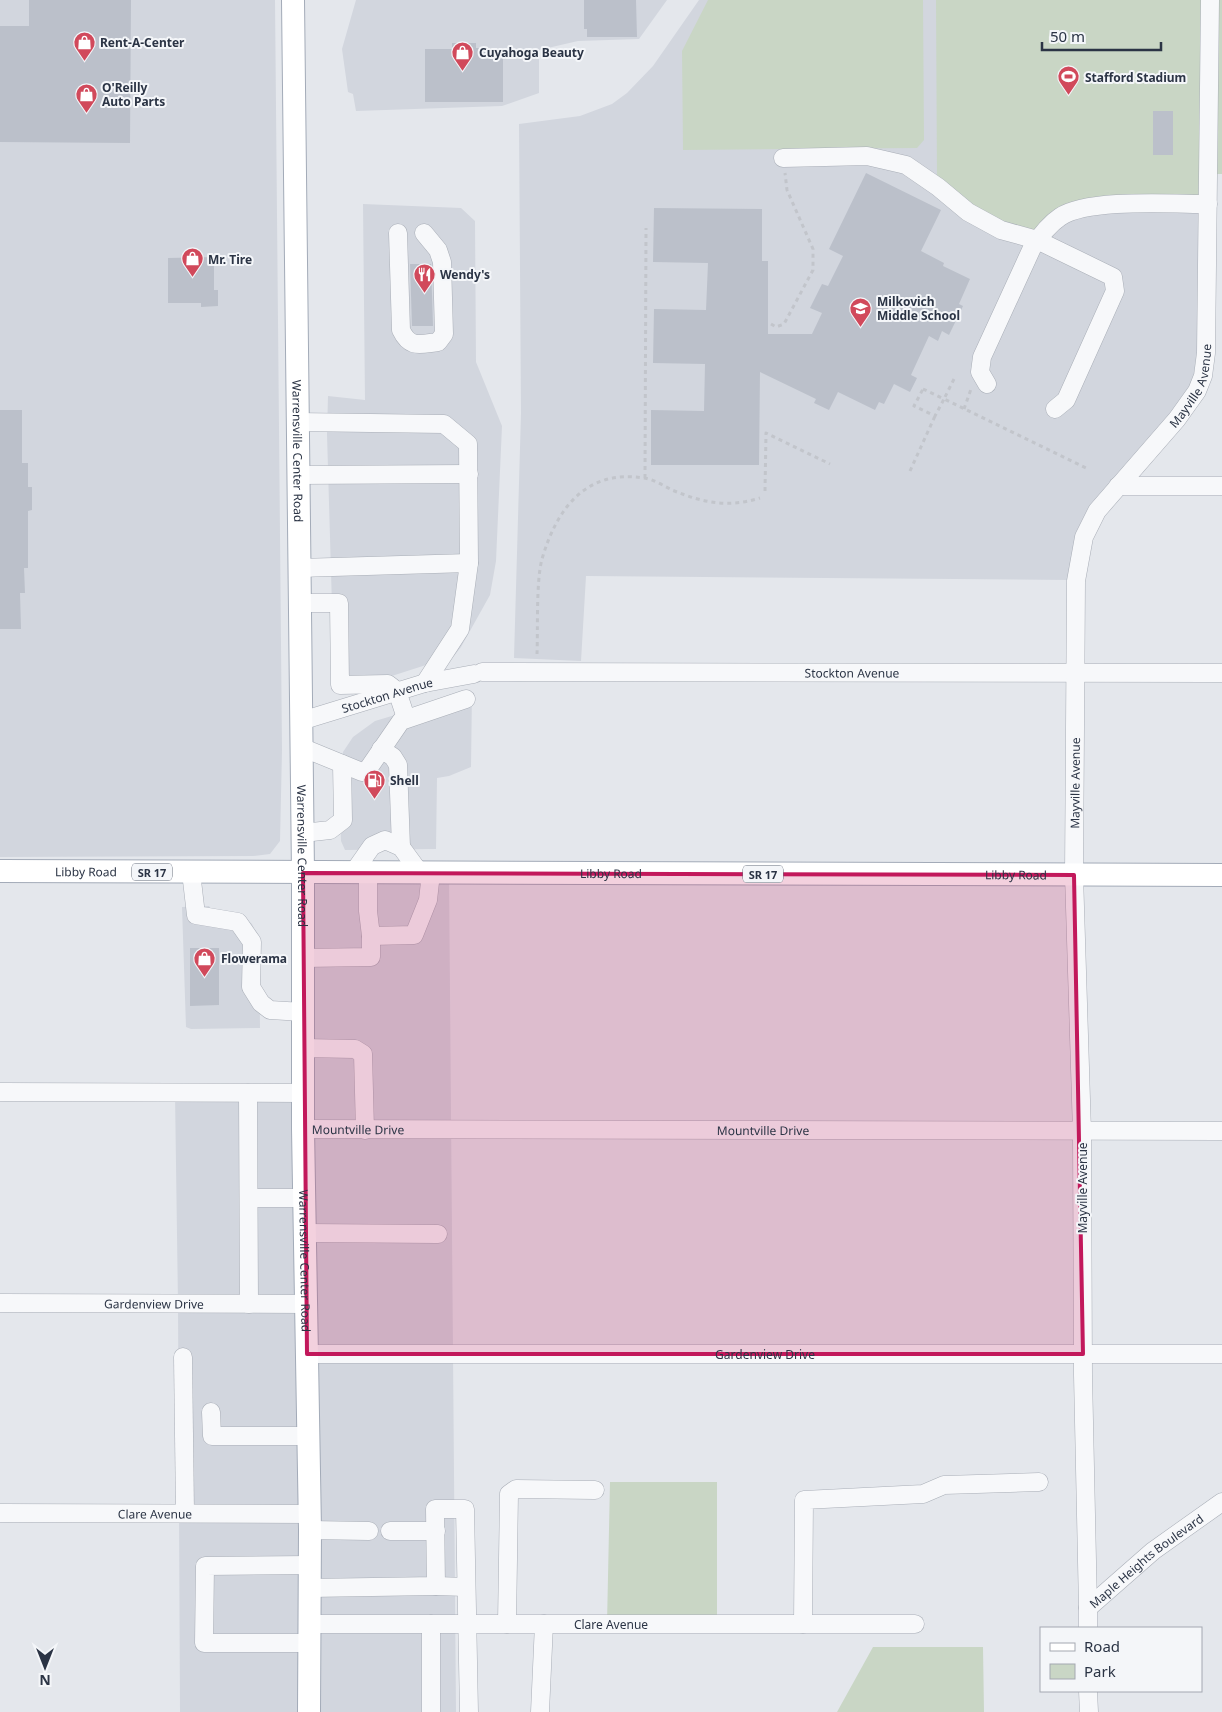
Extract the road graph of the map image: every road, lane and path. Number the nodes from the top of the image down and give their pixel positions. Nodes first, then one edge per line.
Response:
1 (293, 0) edge
2 (1210, 0) edge
3 (783, 158) joint
4 (1208, 204) junction
5 (646, 228) dead end
6 (398, 233) dead end
7 (424, 233) dead end
8 (1037, 240) junction
9 (1215, 285) edge
10 (771, 324) dead end
11 (954, 379) dead end
12 (979, 386) joint
13 (944, 399) junction
14 (964, 409) junction
15 (1055, 409) dead end
16 (934, 416) junction
17 (297, 422) junction
18 (830, 464) dead end
19 (1088, 469) dead end
20 (910, 471) dead end
21 (469, 474) junction
22 (298, 475) junction
23 (645, 478) junction
24 (1118, 486) junction
25 (1222, 486) edge
26 (765, 491) dead end
27 (760, 498) dead end
28 (469, 563) junction
29 (299, 568) junction
30 (299, 603) junction
31 (537, 654) dead end
32 (1074, 673) junction
33 (1222, 673) edge
34 (426, 683) junction
35 (397, 691) junction
36 (466, 699) dead end
37 (406, 718) junction
38 (301, 721) junction
39 (301, 747) junction
40 (381, 749) junction
41 (342, 764) junction
42 (302, 833) junction
43 (401, 847) junction
44 (0, 871) edge
45 (191, 872) junction
46 (303, 873) junction
47 (360, 873) junction
48 (426, 873) junction
49 (1074, 875) junction
50 (1222, 875) edge
51 (371, 936) junction
52 (303, 958) junction
53 (303, 1012) junction
54 (303, 1048) junction
55 (0, 1092) edge
56 (248, 1093) junction
57 (303, 1093) junction
58 (303, 1129) junction
59 (365, 1130) junction
60 (1222, 1131) edge
61 (1082, 1132) junction
62 (249, 1198) junction
63 (305, 1198) junction
64 (305, 1233) junction
65 (438, 1234) dead end
66 (0, 1303) edge
67 (249, 1304) junction
68 (306, 1304) junction
69 (307, 1354) junction
70 (1082, 1354) junction
71 (1222, 1354) edge
72 (183, 1357) dead end
73 (211, 1412) dead end
74 (308, 1436) junction
75 (1039, 1482) dead end
76 (595, 1490) dead end
77 (1222, 1502) edge
78 (0, 1513) edge
79 (185, 1513) junction
80 (310, 1522) junction
81 (369, 1530) dead end
82 (390, 1530) dead end
83 (436, 1531) junction
84 (310, 1565) junction
85 (436, 1586) junction
86 (466, 1586) junction
87 (309, 1588) junction
88 (1088, 1608) junction
89 (431, 1624) junction
90 (466, 1624) junction
91 (507, 1624) junction
92 (544, 1624) junction
93 (803, 1624) junction
94 (915, 1624) dead end
95 (1088, 1627) edge
96 (309, 1634) junction
97 (1088, 1692) edge
98 (309, 1712) edge
99 (431, 1712) edge
100 (468, 1712) edge
101 (540, 1712) edge
102 (1089, 1712) edge

1 - 17 main road, Warrensville Center Road
2 - 4 street, Mayville Avenue
3 - 8 street
3 - 10 path
4 - 8 street
4 - 9 street, Mayville Avenue
5 - 23 path
6 - 7 street
8 - 12 street
8 - 15 street
9 - 24 street, Mayville Avenue
11 - 13 path
12 - 14 path
13 - 14 path
13 - 16 path
13 - 16 path
14 - 19 path
16 - 20 path
17 - 21 street
17 - 22 main road, Warrensville Center Road
18 - 26 path
21 - 22 street
21 - 28 street
22 - 29 main road, Warrensville Center Road
23 - 27 path
23 - 31 path
24 - 25 street
24 - 32 street, Mayville Avenue
28 - 29 street
28 - 34 street
29 - 30 main road, Warrensville Center Road
30 - 35 street
30 - 38 main road, Warrensville Center Road
32 - 33 street, Stockton Avenue
32 - 34 street, Stockton Avenue
32 - 49 street, Mayville Avenue
34 - 35 street, Stockton Avenue
35 - 37 street
35 - 38 street, Stockton Avenue
36 - 37 street
37 - 40 street
38 - 39 main road, Warrensville Center Road
39 - 41 street
39 - 42 main road, Warrensville Center Road
40 - 41 street
40 - 43 street
41 - 42 street
42 - 46 main road, Warrensville Center Road
43 - 47 street
43 - 48 street
44 - 45 main road, Libby Road / SR 17
45 - 46 main road, Libby Road / SR 17
45 - 53 street
46 - 47 main road, Libby Road / SR 17
46 - 52 main road, Warrensville Center Road
47 - 48 main road, Libby Road / SR 17
47 - 51 street
48 - 49 main road, Libby Road / SR 17
48 - 51 street
49 - 50 main road, Libby Road / SR 17
49 - 61 street, Mayville Avenue
51 - 52 street
52 - 53 main road, Warrensville Center Road
53 - 54 main road, Warrensville Center Road
54 - 57 main road, Warrensville Center Road
54 - 59 street
55 - 56 street
56 - 57 street
56 - 62 street
57 - 58 main road, Warrensville Center Road
58 - 59 street, Mountville Drive
58 - 63 main road, Warrensville Center Road
59 - 61 street, Mountville Drive
60 - 61 street, Mountville Drive
61 - 70 street, Mayville Avenue
62 - 63 street
62 - 67 street
63 - 64 main road, Warrensville Center Road
64 - 65 street
64 - 68 main road, Warrensville Center Road
66 - 67 street, Gardenview Drive
67 - 68 street, Gardenview Drive
68 - 69 main road, Warrensville Center Road
69 - 70 street, Gardenview Drive
69 - 74 main road, Warrensville Center Road
70 - 71 street, Gardenview Drive
70 - 88 street, Mayville Avenue
72 - 79 street
73 - 74 street
74 - 80 main road, Warrensville Center Road
75 - 93 street
76 - 91 street
77 - 88 street, Maple Heights Boulevard
78 - 79 street, Clare Avenue
79 - 80 street, Clare Avenue
80 - 81 street, Clare Avenue
80 - 84 main road, Warrensville Center Road
82 - 83 street
83 - 85 street
83 - 86 street
84 - 87 main road, Warrensville Center Road
84 - 96 street, Clare Avenue
85 - 86 street
85 - 87 street
86 - 90 street
87 - 96 main road, Warrensville Center Road
88 - 95 street, Maple Heights Boulevard
89 - 90 street, Clare Avenue
89 - 96 street, Clare Avenue
89 - 99 street
90 - 91 street, Clare Avenue
90 - 100 street
91 - 92 street, Clare Avenue
92 - 93 street, Clare Avenue
92 - 101 street
93 - 94 street, Clare Avenue
96 - 98 main road, Warrensville Center Road
97 - 102 street

